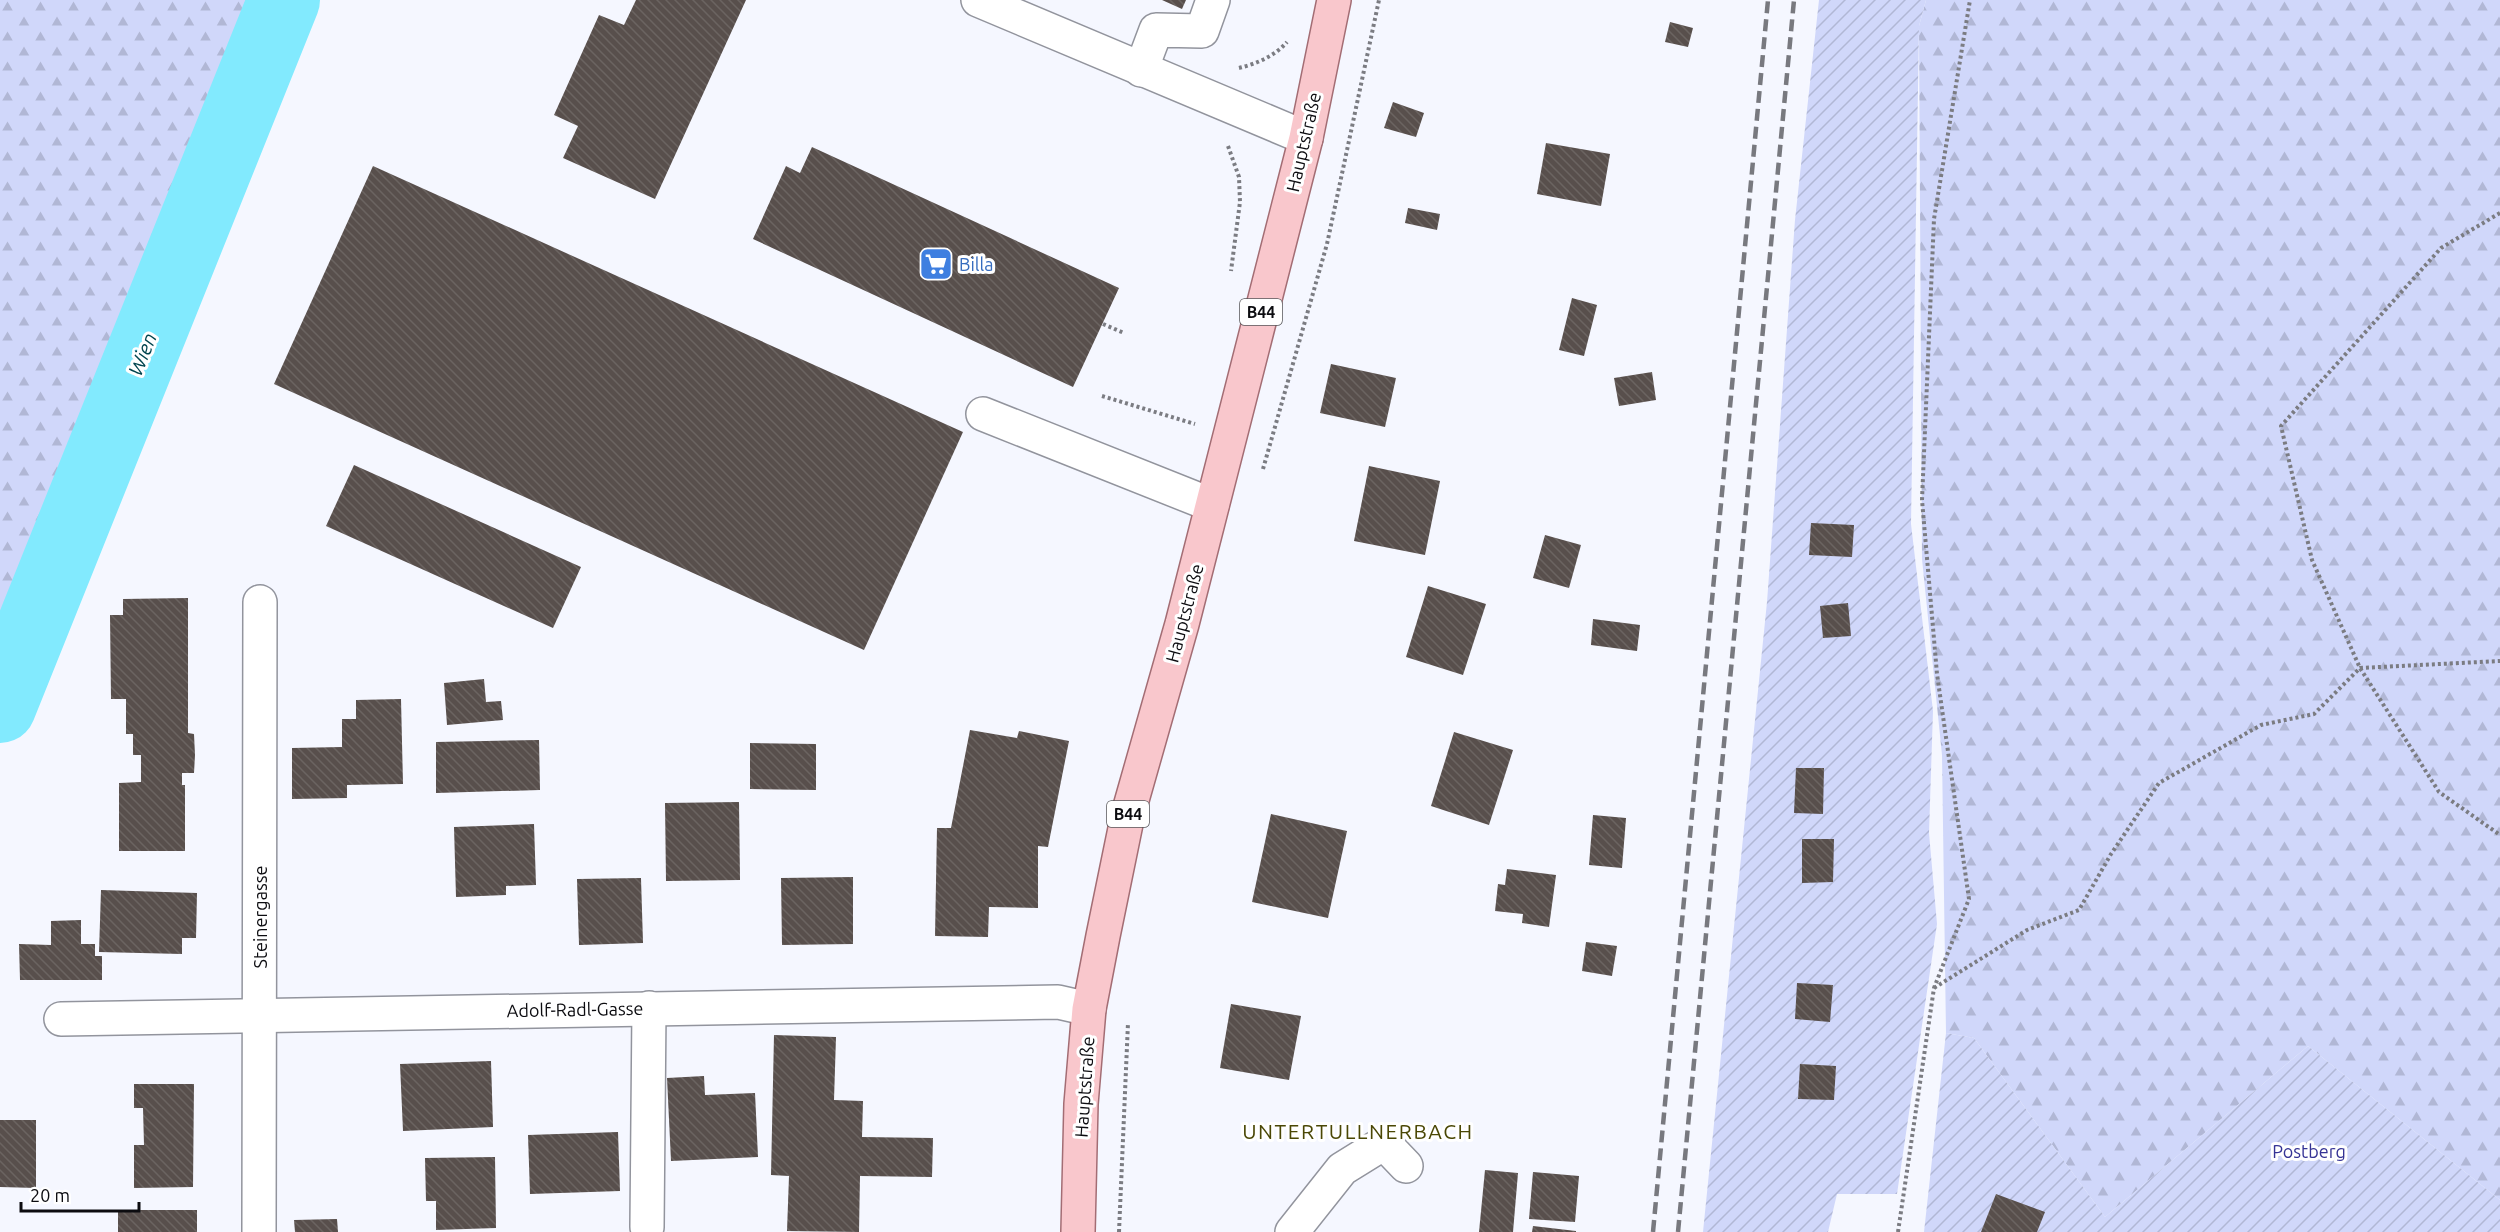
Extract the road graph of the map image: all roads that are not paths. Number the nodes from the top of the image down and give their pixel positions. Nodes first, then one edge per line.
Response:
1 (978, 0) edge
2 (1213, 0) edge
3 (1335, 0) edge
4 (1141, 70) junction
5 (1306, 138) junction
6 (983, 414) dead end
7 (1212, 505) junction
8 (260, 602) dead end
9 (649, 1008) junction
10 (1089, 1009) junction
11 (260, 1014) junction
12 (61, 1019) dead end
13 (1406, 1166) dead end
14 (647, 1227) dead end
15 (259, 1232) edge
16 (1078, 1232) edge
17 (1292, 1232) edge

1 - 4 street
2 - 4 street
3 - 5 main road, Hauptstraße / B44
4 - 5 street
5 - 7 main road, Hauptstraße / B44
6 - 7 street
7 - 10 main road, Hauptstraße / B44
8 - 11 street, Steinergasse
9 - 10 street, Adolf-Radl-Gasse
9 - 11 street, Adolf-Radl-Gasse
9 - 14 street
10 - 16 main road, Hauptstraße / B44
11 - 12 street, Adolf-Radl-Gasse
11 - 15 street, Steinergasse
13 - 17 street

